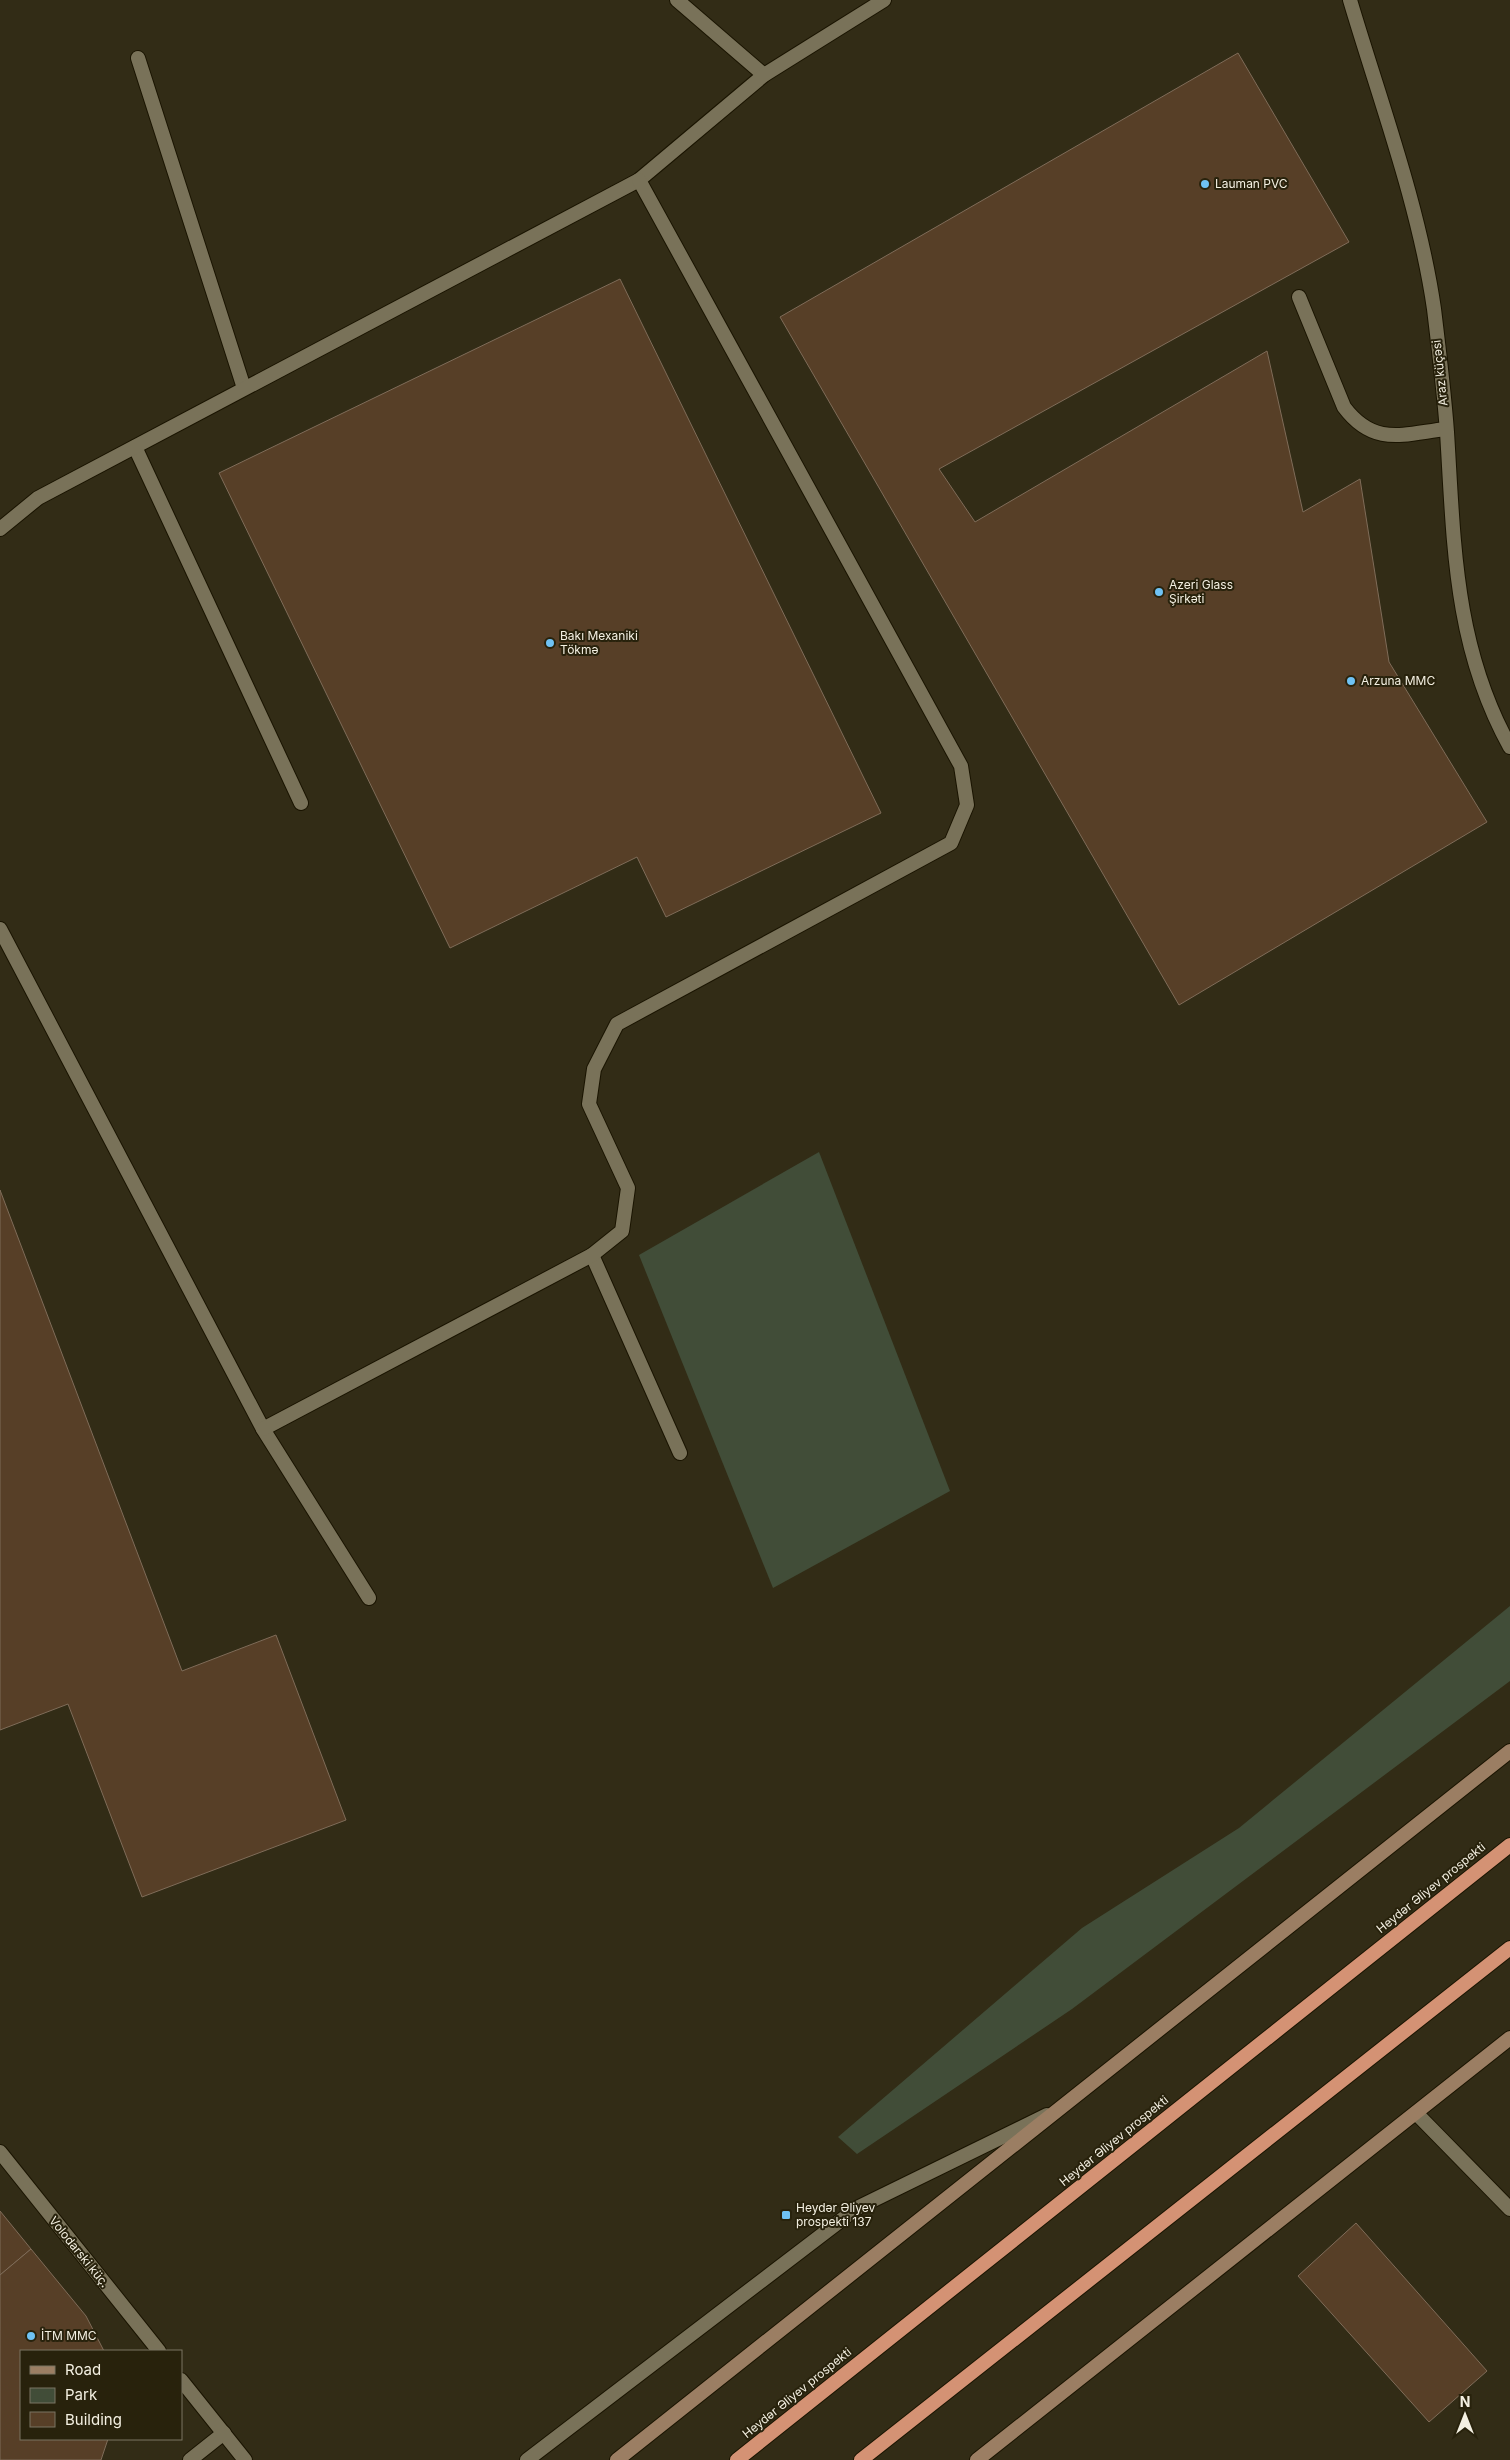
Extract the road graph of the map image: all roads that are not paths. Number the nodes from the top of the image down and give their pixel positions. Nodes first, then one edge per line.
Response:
1 (677, 0) edge
2 (884, 0) edge
3 (1350, 0) edge
4 (138, 58) dead end
5 (764, 75) junction
6 (639, 180) junction
7 (1299, 297) dead end
8 (244, 388) junction
9 (1446, 429) junction
10 (135, 447) junction
11 (0, 529) edge
12 (1510, 747) edge
13 (302, 803) dead end
14 (0, 929) edge
15 (592, 1255) junction
16 (263, 1429) junction
17 (680, 1453) dead end
18 (369, 1598) dead end
19 (1510, 1751) edge
20 (1510, 1844) edge
21 (1510, 1948) edge
22 (1510, 2038) edge
23 (1059, 2109) junction
24 (1416, 2113) junction
25 (0, 2152) edge
26 (1510, 2209) edge
27 (157, 2350) edge
28 (182, 2381) edge
29 (224, 2433) junction
30 (190, 2460) edge
31 (246, 2460) edge
32 (527, 2460) edge
33 (617, 2460) edge
34 (737, 2460) edge
35 (861, 2460) edge
36 (977, 2460) edge

1 - 5 street
2 - 5 street
3 - 9 street, Araz küçəsi
4 - 8 street
5 - 6 street
6 - 8 street
6 - 15 street
7 - 9 street
8 - 10 street
9 - 12 street, Araz küçəsi
10 - 11 street
10 - 13 street
14 - 16 street
15 - 16 street
15 - 17 street
16 - 18 street
19 - 23 main road
20 - 34 highway, Heydər Əliyev prospekti
21 - 35 highway
22 - 24 main road
23 - 32 street
23 - 33 main road
24 - 26 street
24 - 36 main road
25 - 27 street, Volodarski küç.
28 - 29 street
29 - 30 street
29 - 31 street

